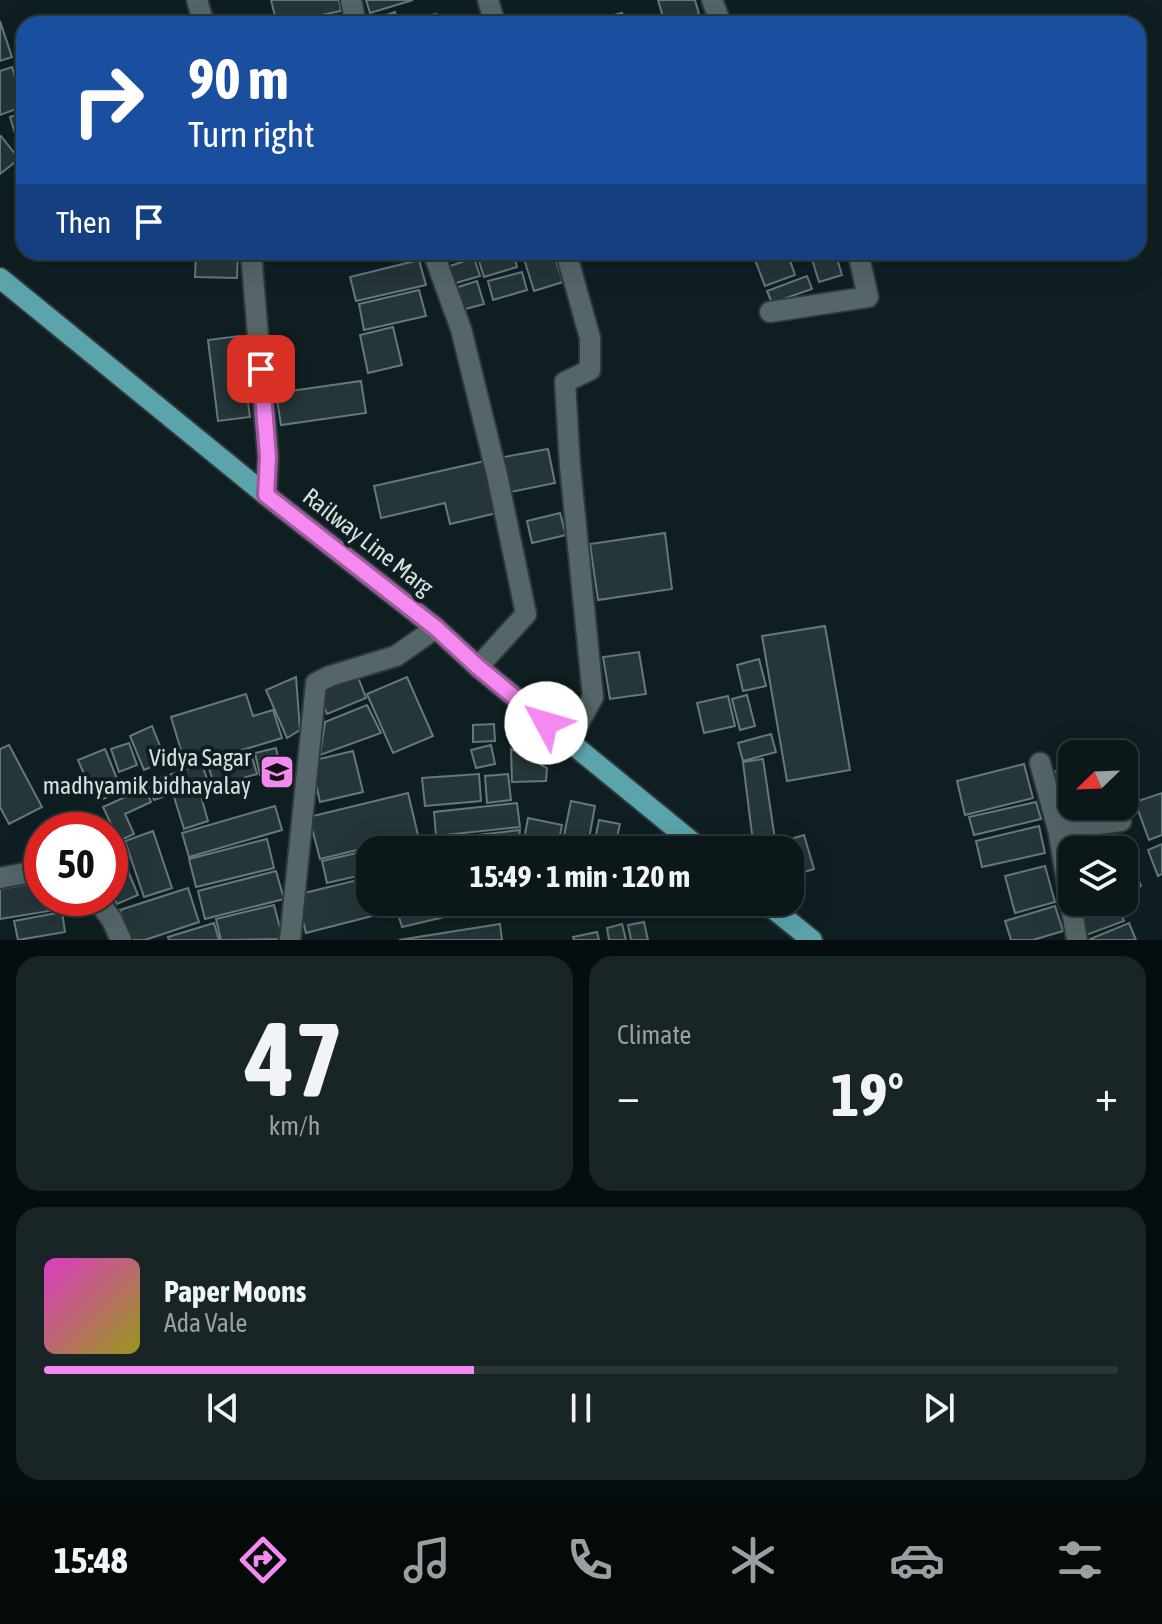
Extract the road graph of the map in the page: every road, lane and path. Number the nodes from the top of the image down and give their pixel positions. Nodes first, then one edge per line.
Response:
1 (252, 260) edge
2 (436, 260) edge
3 (568, 260) edge
4 (860, 260) edge
5 (0, 278) edge
6 (770, 312) dead end
7 (266, 495) junction
8 (436, 628) junction
9 (478, 667) junction
10 (569, 741) junction
11 (1040, 763) dead end
12 (1121, 821) dead end
13 (1058, 829) junction
14 (685, 836) edge
15 (24, 873) edge
16 (0, 878) edge
17 (109, 916) edge
18 (782, 916) edge
19 (121, 940) edge
20 (290, 940) edge
21 (812, 940) edge
22 (1077, 940) edge

1 - 7 street
2 - 9 street
3 - 10 street
4 - 6 street
5 - 7 main road, Railway Line Marg
7 - 8 main road, Railway Line Marg
8 - 9 main road, Railway Line Marg
8 - 20 street
9 - 10 main road, Railway Line Marg
10 - 14 main road, Railway Line Marg
11 - 13 street
12 - 13 street
13 - 22 street
15 - 16 street
17 - 19 street
18 - 21 main road

